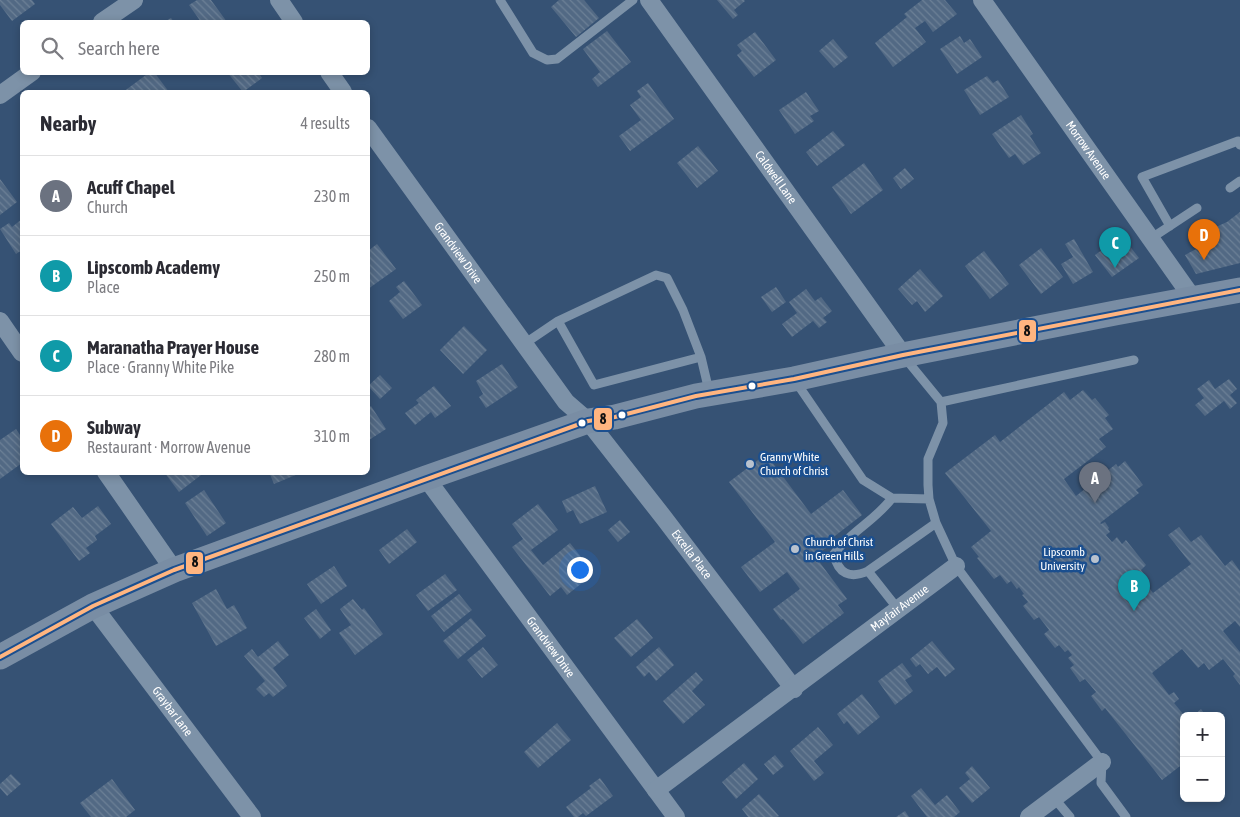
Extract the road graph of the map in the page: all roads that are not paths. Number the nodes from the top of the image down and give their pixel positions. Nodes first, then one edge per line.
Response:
1 (134, 0) edge
2 (279, 0) edge
3 (500, 0) edge
4 (633, 0) edge
5 (648, 0) edge
6 (982, 0) edge
7 (105, 20) edge
8 (293, 20) edge
9 (28, 75) edge
10 (331, 75) edge
11 (342, 90) edge
12 (0, 95) edge
13 (370, 131) edge
14 (1240, 145) edge
15 (1240, 181) edge
16 (1230, 188) dead end
17 (1198, 208) dead end
18 (1170, 226) junction
19 (1150, 238) junction
20 (1240, 290) edge
21 (1194, 300) junction
22 (0, 321) edge
23 (558, 321) junction
24 (524, 344) junction
25 (20, 350) edge
26 (903, 355) junction
27 (701, 357) junction
28 (1134, 360) dead end
29 (794, 379) junction
30 (710, 394) junction
31 (941, 402) junction
32 (588, 421) junction
33 (108, 475) edge
34 (426, 478) junction
35 (892, 498) junction
36 (929, 499) junction
37 (936, 523) junction
38 (956, 566) junction
39 (174, 570) junction
40 (868, 571) junction
41 (93, 606) junction
42 (898, 609) junction
43 (0, 658) edge
44 (794, 689) junction
45 (1102, 762) junction
46 (656, 790) junction
47 (1054, 798) junction
48 (252, 817) edge
49 (676, 817) edge
50 (1029, 817) edge
51 (1070, 817) edge
52 (1126, 817) edge

1 - 7 street
2 - 8 street
3 - 4 lane
5 - 26 street, Caldwell Lane
6 - 19 street, Morrow Avenue
9 - 12 street
10 - 11 street
13 - 24 street, Grandview Drive
14 - 18 lane
15 - 16 lane
17 - 18 lane
18 - 19 lane
19 - 21 street, Morrow Avenue
20 - 21 main road
21 - 26 main road
22 - 25 street
23 - 24 lane
23 - 27 lane
23 - 27 lane
24 - 32 street, Grandview Drive
26 - 29 main road
26 - 31 lane
27 - 30 lane
28 - 31 lane
29 - 30 main road
29 - 35 lane
30 - 32 main road
31 - 36 lane
32 - 34 main road
32 - 44 street, Excella Place
33 - 39 street
34 - 39 main road
34 - 46 street, Grandview Drive
35 - 36 lane
35 - 40 lane
36 - 37 lane
37 - 38 lane
37 - 40 lane
38 - 42 street, Mayfair Avenue
38 - 45 lane
39 - 41 main road
40 - 42 lane
41 - 43 main road
41 - 48 street, Graybar Lane
42 - 44 street, Mayfair Avenue
44 - 46 street, Mayfair Avenue
45 - 47 street
45 - 52 lane
46 - 49 street, Grandview Drive
47 - 50 street
47 - 51 lane

